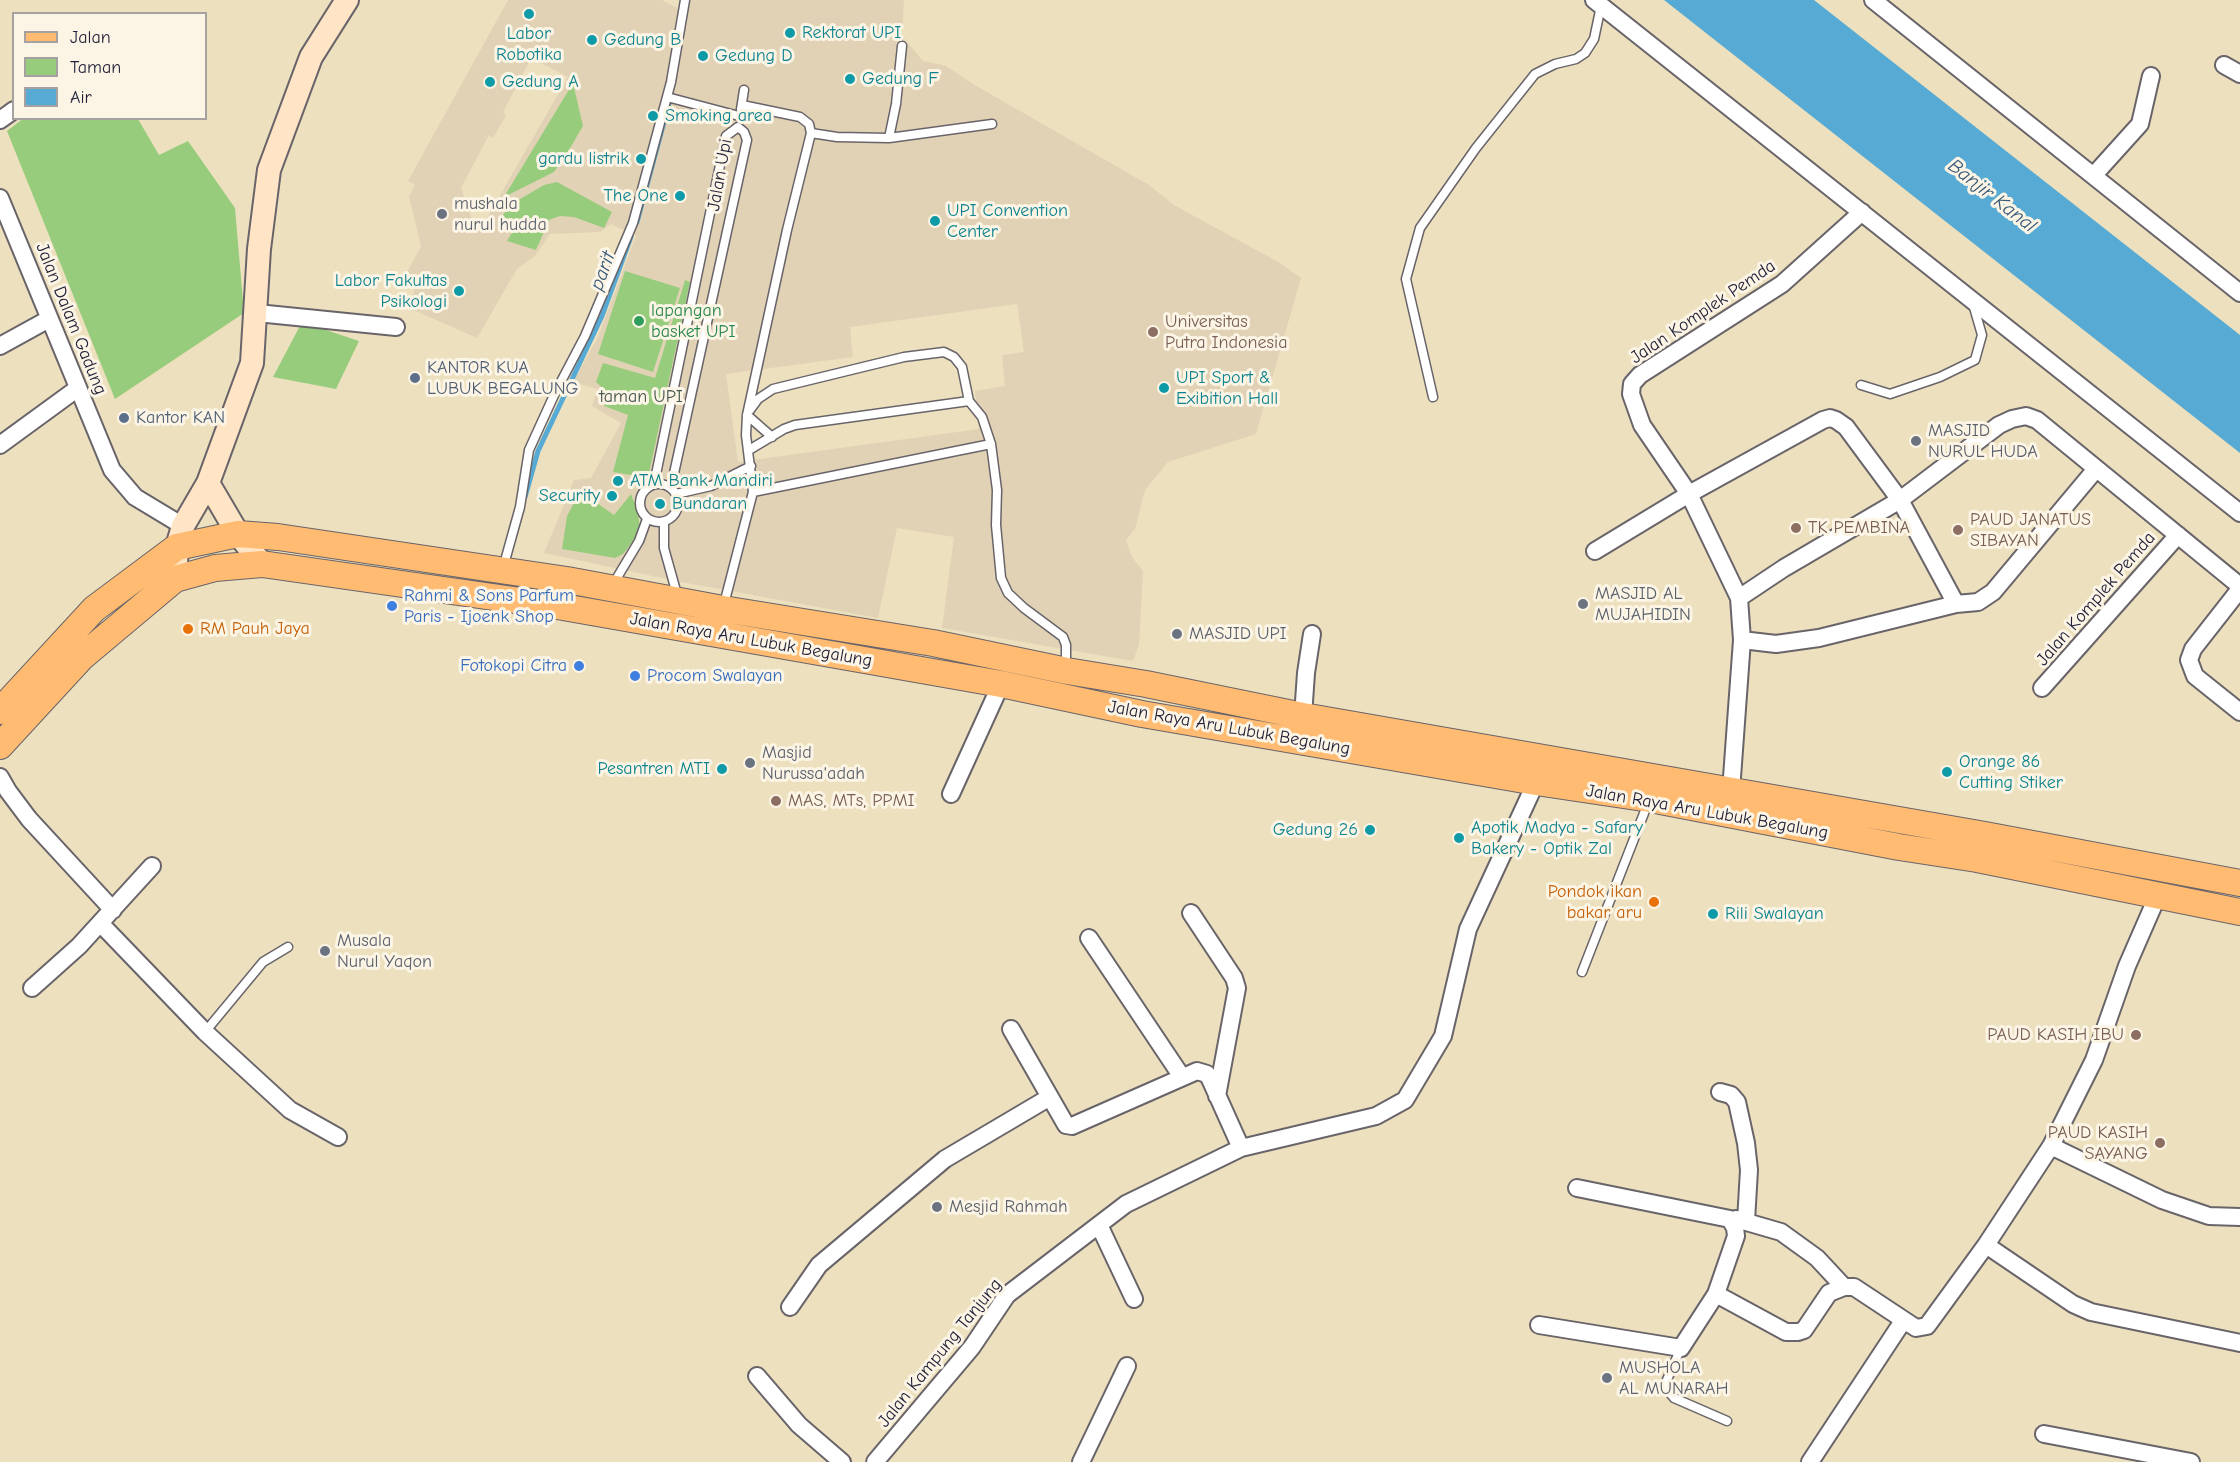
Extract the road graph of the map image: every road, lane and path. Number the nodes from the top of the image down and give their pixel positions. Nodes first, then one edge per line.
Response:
1 (347, 0) edge
2 (685, 0) edge
3 (1873, 0) edge
4 (1598, 3) edge
5 (902, 46) dead end
6 (2224, 64) dead end
7 (2240, 74) edge
8 (2151, 76) dead end
9 (744, 90) dead end
10 (667, 97) junction
11 (742, 105) junction
12 (740, 116) junction
13 (992, 124) dead end
14 (738, 127) junction
15 (811, 133) junction
16 (889, 138) junction
17 (2094, 175) junction
18 (0, 198) edge
19 (1862, 212) junction
20 (2240, 293) edge
21 (1972, 300) junction
22 (257, 313) junction
23 (49, 319) junction
24 (396, 327) dead end
25 (0, 346) edge
26 (1861, 385) dead end
27 (78, 388) junction
28 (1433, 397) dead end
29 (969, 401) junction
30 (747, 414) junction
31 (772, 437) junction
32 (991, 444) junction
33 (0, 445) edge
34 (749, 450) junction
35 (751, 466) junction
36 (2096, 469) junction
37 (208, 483) junction
38 (654, 484) junction
39 (674, 490) junction
40 (753, 492) junction
41 (1689, 494) junction
42 (1900, 500) junction
43 (2240, 513) edge
44 (647, 519) junction
45 (664, 522) junction
46 (238, 534) junction
47 (2178, 535) junction
48 (180, 536) junction
49 (1595, 551) dead end
50 (262, 564) junction
51 (502, 571) junction
52 (175, 579) junction
53 (567, 580) junction
54 (2240, 588) edge
55 (610, 589) junction
56 (1739, 598) junction
57 (678, 600) junction
58 (1956, 604) junction
59 (563, 607) junction
60 (723, 609) junction
61 (1312, 634) dead end
62 (1742, 640) junction
63 (1066, 671) junction
64 (1001, 684) junction
65 (1146, 684) junction
66 (2042, 688) dead end
67 (0, 711) edge
68 (2240, 712) edge
69 (1142, 714) junction
70 (1302, 716) junction
71 (0, 746) edge
72 (0, 777) edge
73 (1536, 782) junction
74 (1731, 791) junction
75 (951, 794) dead end
76 (1650, 799) junction
77 (1985, 835) junction
78 (1977, 859) junction
79 (152, 866) dead end
80 (2240, 883) edge
81 (2158, 896) junction
82 (113, 910) junction
83 (2240, 912) edge
84 (1191, 914) dead end
85 (100, 923) junction
86 (1089, 938) dead end
87 (288, 946) dead end
88 (1582, 972) dead end
89 (32, 988) dead end
90 (1011, 1029) dead end
91 (206, 1032) junction
92 (1182, 1077) junction
93 (1720, 1092) dead end
94 (1050, 1097) junction
95 (1217, 1097) junction
96 (338, 1137) dead end
97 (2050, 1146) junction
98 (1241, 1148) junction
99 (1577, 1188) dead end
100 (2240, 1217) edge
101 (1738, 1220) junction
102 (1099, 1225) junction
103 (1986, 1245) junction
104 (1844, 1287) junction
105 (1716, 1294) junction
106 (1134, 1299) dead end
107 (790, 1307) dead end
108 (1903, 1321) junction
109 (1539, 1325) dead end
110 (2240, 1343) edge
111 (1681, 1348) junction
112 (1127, 1366) dead end
113 (757, 1376) dead end
114 (1727, 1421) dead end
115 (2044, 1434) dead end
116 (842, 1462) edge
117 (875, 1462) edge
118 (1080, 1462) edge
119 (1810, 1462) edge
120 (2192, 1462) edge

1 - 22 main road
2 - 10 lane
3 - 17 street
4 - 19 street
4 - 28 lane
5 - 16 lane
6 - 7 street
8 - 17 street
9 - 11 lane
10 - 12 lane
10 - 51 lane
11 - 12 lane
11 - 15 lane
12 - 14 lane
13 - 16 lane
14 - 38 lane, Jalan Upi
14 - 39 lane, Jalan Upi
15 - 16 lane
15 - 30 lane
17 - 20 street
18 - 23 street, Jalan Dalam Gadung
19 - 21 street
19 - 41 street, Jalan Komplek Pemda
21 - 26 lane
21 - 43 street
22 - 24 street
22 - 37 main road
23 - 25 street
23 - 27 street, Jalan Dalam Gadung
27 - 33 street
27 - 48 street, Jalan Dalam Gadung
29 - 30 lane
29 - 31 lane
29 - 32 lane
30 - 31 lane
30 - 34 lane
31 - 34 lane
32 - 40 lane
32 - 63 lane
34 - 35 lane
35 - 39 lane
35 - 40 lane
36 - 42 street, Jalan Komplek Pemda
36 - 47 street, Jalan Komplek Pemda
36 - 58 street
37 - 46 main road
37 - 48 main road
38 - 39 lane
38 - 44 lane, Jalan Upi
39 - 45 lane, Jalan Upi
40 - 60 lane
41 - 42 street
41 - 49 street
41 - 56 street, Jalan Komplek Pemda
42 - 56 street, Jalan Komplek Pemda
42 - 58 street
44 - 45 lane
44 - 55 lane
45 - 57 lane
46 - 48 main road, Jalan Raya Aru Lubuk Begalung
46 - 50 main road
46 - 51 main road, Jalan Raya Aru Lubuk Begalung
47 - 54 street, Jalan Komplek Pemda
47 - 66 street, Jalan Komplek Pemda
48 - 52 main road
48 - 67 main road
50 - 52 main road, Jalan Raya Aru Lubuk Begalung
50 - 59 main road, Jalan Raya Aru Lubuk Begalung
51 - 53 main road, Jalan Raya Aru Lubuk Begalung
52 - 71 main road
53 - 55 main road, Jalan Raya Aru Lubuk Begalung
53 - 59 main road
54 - 68 street
55 - 57 main road, Jalan Raya Aru Lubuk Begalung
56 - 62 street, Jalan Komplek Pemda
57 - 60 main road, Jalan Raya Aru Lubuk Begalung
58 - 62 street
59 - 64 main road, Jalan Raya Aru Lubuk Begalung
60 - 63 main road, Jalan Raya Aru Lubuk Begalung
61 - 70 street
62 - 74 street, Jalan Komplek Pemda
63 - 65 main road, Jalan Raya Aru Lubuk Begalung
64 - 69 main road, Jalan Raya Aru Lubuk Begalung
64 - 75 street
65 - 69 main road
65 - 70 main road, Jalan Raya Aru Lubuk Begalung
69 - 73 main road, Jalan Raya Aru Lubuk Begalung
70 - 74 main road, Jalan Raya Aru Lubuk Begalung
72 - 82 street
73 - 76 main road, Jalan Raya Aru Lubuk Begalung
73 - 98 street, Jalan Kampung Tanjung
74 - 77 main road, Jalan Raya Aru Lubuk Begalung
76 - 78 main road, Jalan Raya Aru Lubuk Begalung
76 - 88 lane
77 - 78 main road
77 - 80 main road, Jalan Raya Aru Lubuk Begalung
78 - 81 main road, Jalan Raya Aru Lubuk Begalung
79 - 82 street
81 - 83 main road, Jalan Raya Aru Lubuk Begalung
81 - 97 street
82 - 85 street
84 - 95 street
85 - 89 street
85 - 91 street
86 - 92 street
87 - 91 lane
90 - 94 street
91 - 96 street
92 - 94 street
92 - 95 street
93 - 101 street
94 - 107 street
95 - 98 street
97 - 100 street
97 - 103 street
98 - 102 street, Jalan Kampung Tanjung
99 - 101 street
101 - 104 street
101 - 105 street
102 - 106 street
102 - 117 street, Jalan Kampung Tanjung
103 - 108 street
103 - 110 street
104 - 105 street
104 - 108 street
105 - 111 street
108 - 119 street
109 - 111 street
111 - 114 lane
112 - 118 street
113 - 116 street
115 - 120 street

